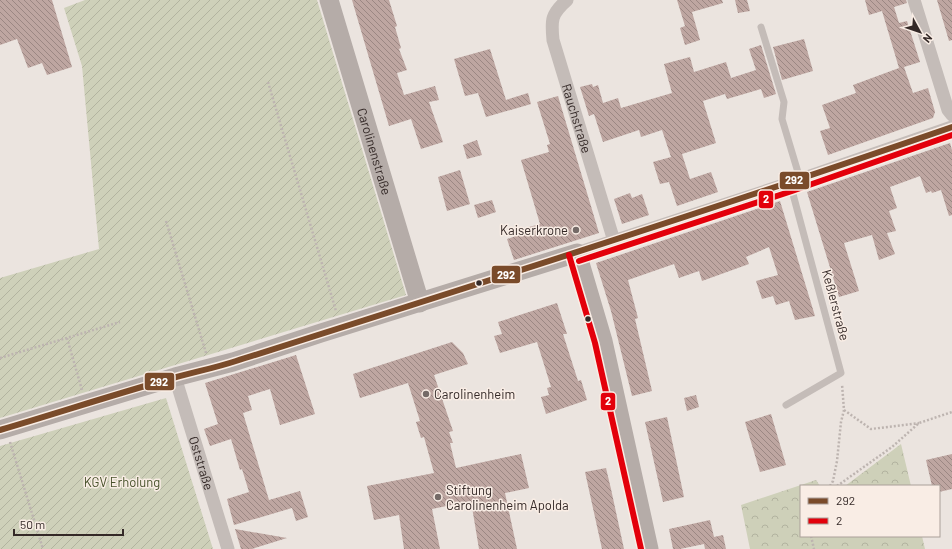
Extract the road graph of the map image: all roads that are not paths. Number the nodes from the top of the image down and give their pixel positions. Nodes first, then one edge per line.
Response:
1 (329, 0) edge
2 (567, 0) edge
3 (914, 0) edge
4 (761, 27) dead end
5 (952, 115) edge
6 (952, 127) edge
7 (795, 181) junction
8 (614, 241) junction
9 (578, 253) junction
10 (420, 303) junction
11 (175, 377) junction
12 (786, 405) dead end
13 (5, 436) edge
14 (228, 549) edge
15 (649, 549) edge

1 - 10 street, Carolinenstraße
2 - 8 street, Rauchstraße
3 - 5 street
4 - 7 lane, Keßlerstraße
6 - 7 street
7 - 8 street
7 - 12 lane, Keßlerstraße
8 - 9 street
9 - 10 street
9 - 15 street
10 - 11 street
11 - 13 street
11 - 14 street, Oststraße

